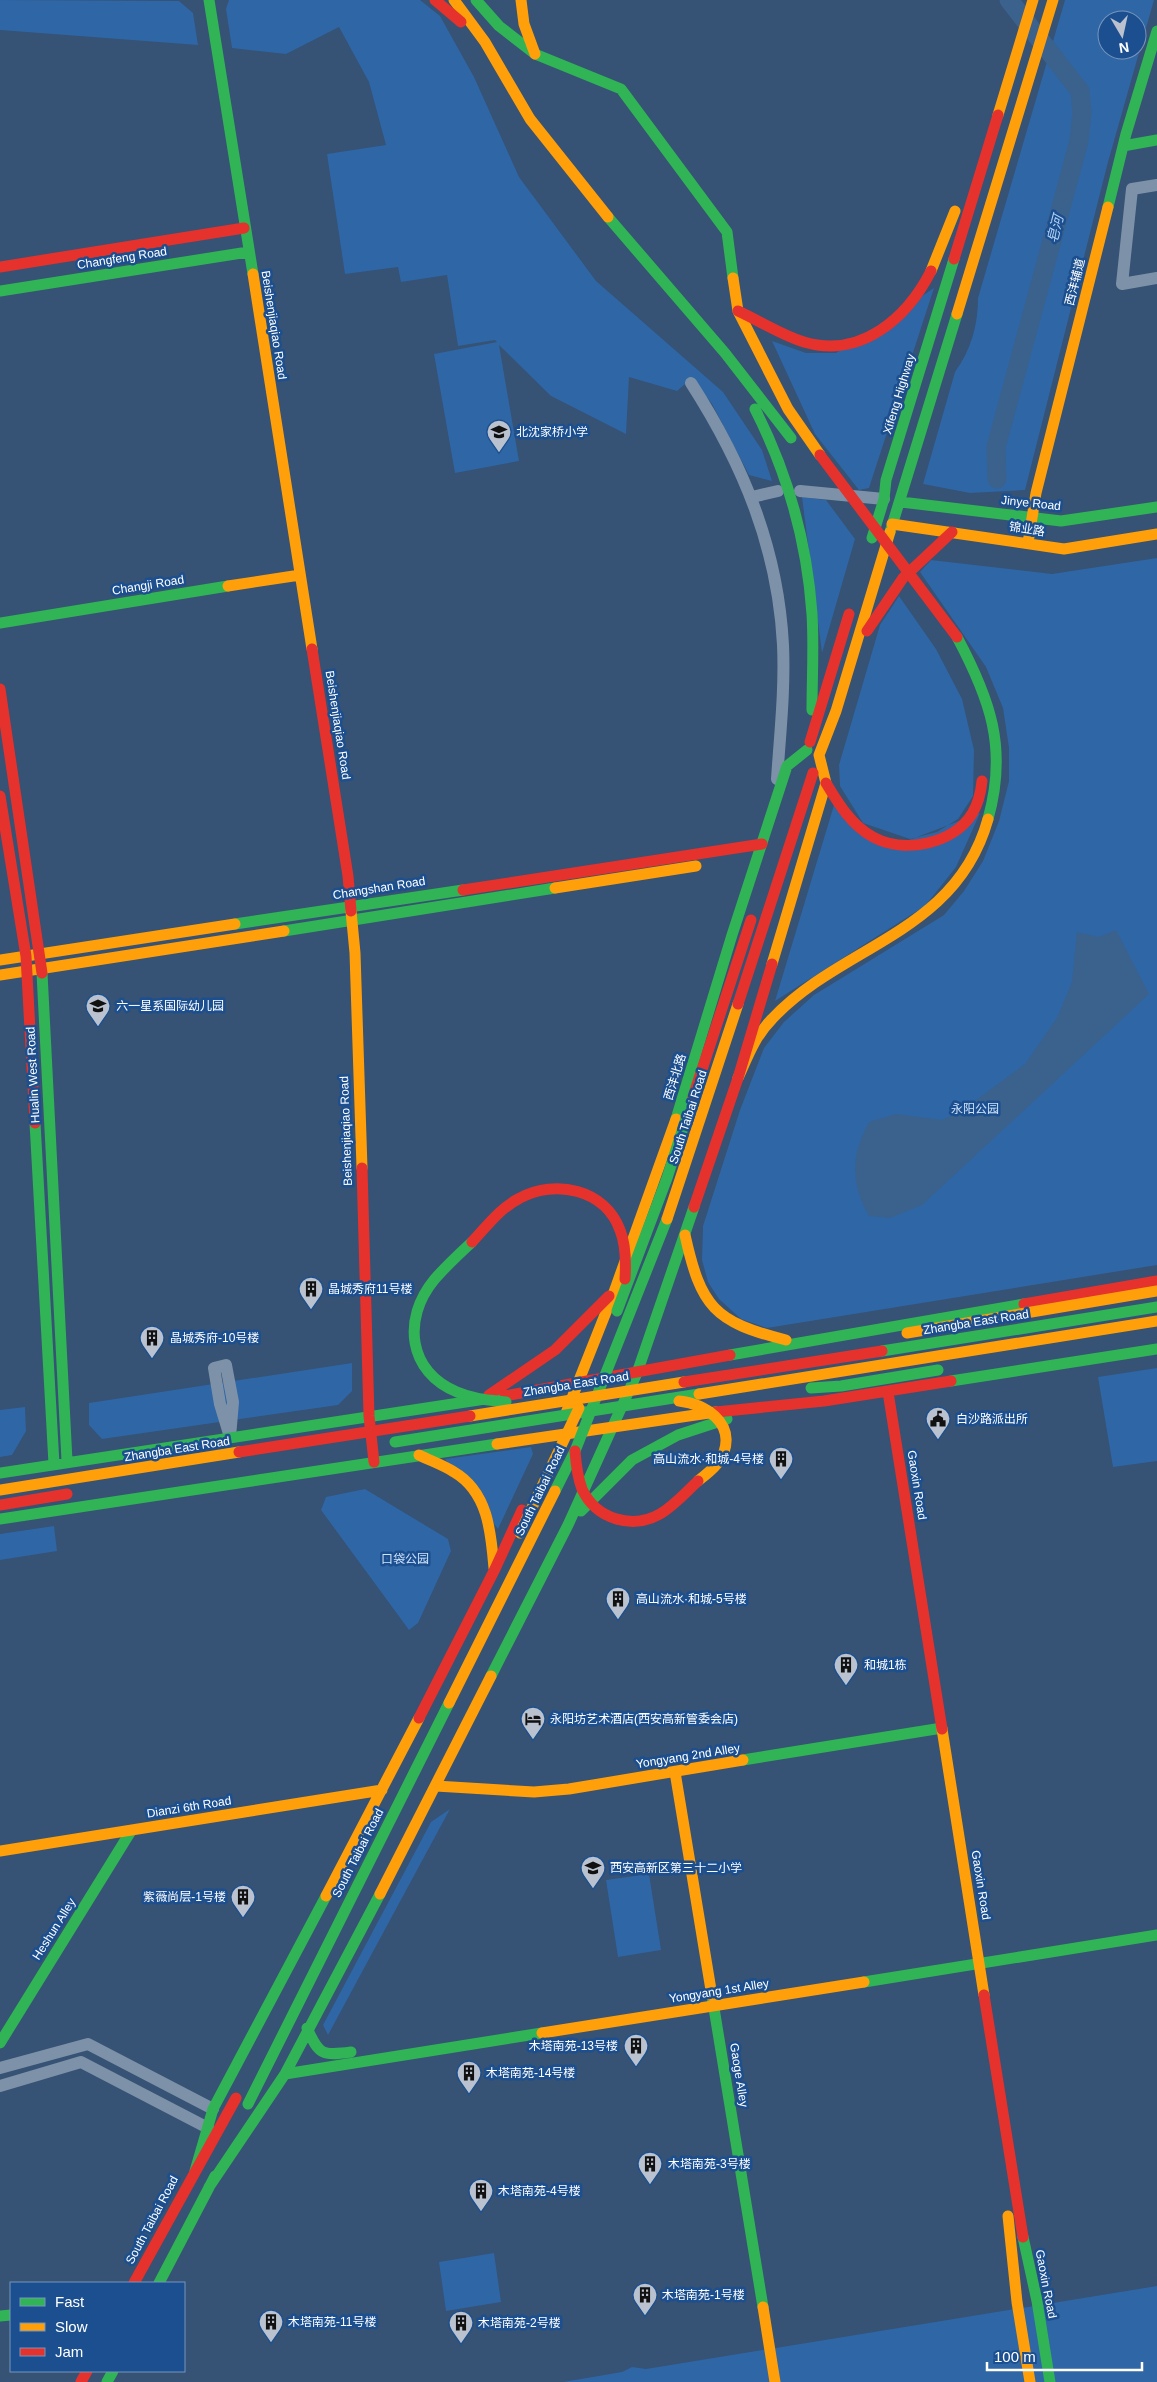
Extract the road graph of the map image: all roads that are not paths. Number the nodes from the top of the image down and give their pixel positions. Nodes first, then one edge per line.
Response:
1 (209, 0) edge
2 (435, 0) edge
3 (454, 0) edge
4 (476, 0) edge
5 (1033, 0) edge
6 (1053, 0) edge
7 (520, 2) edge
8 (1157, 31) edge
9 (485, 42) junction
10 (535, 54) junction
11 (1012, 71) junction
12 (1157, 128) edge
13 (1126, 134) junction
14 (1157, 140) edge
15 (1123, 146) junction
16 (1157, 185) edge
17 (244, 228) junction
18 (248, 252) junction
19 (0, 266) edge
20 (1157, 278) edge
21 (0, 291) edge
22 (738, 311) junction
23 (725, 353) junction
24 (691, 383) dead end
25 (798, 447) dead end
26 (822, 478) dead end
27 (778, 491) dead end
28 (800, 491) dead end
29 (752, 497) junction
30 (884, 499) junction
31 (901, 502) junction
32 (1157, 507) edge
33 (846, 510) dead end
34 (1032, 517) junction
35 (892, 524) junction
36 (952, 532) junction
37 (864, 534) dead end
38 (1157, 534) edge
39 (1028, 543) junction
40 (870, 546) dead end
41 (300, 575) junction
42 (906, 590) dead end
43 (852, 602) dead end
44 (0, 623) edge
45 (855, 648) junction
46 (957, 664) dead end
47 (0, 689) edge
48 (976, 710) dead end
49 (812, 733) junction
50 (807, 750) junction
51 (819, 755) junction
52 (984, 766) dead end
53 (800, 771) dead end
54 (826, 783) junction
55 (0, 796) edge
56 (776, 800) junction
57 (762, 844) junction
58 (758, 856) junction
59 (352, 906) junction
60 (755, 910) dead end
61 (353, 921) junction
62 (40, 954) junction
63 (26, 956) junction
64 (0, 960) edge
65 (42, 968) junction
66 (26, 971) junction
67 (0, 975) edge
68 (738, 1078) junction
69 (685, 1234) junction
70 (1157, 1281) edge
71 (620, 1291) junction
72 (1157, 1291) edge
73 (1157, 1306) edge
74 (1157, 1321) edge
75 (796, 1342) junction
76 (1157, 1349) edge
77 (946, 1369) dead end
78 (637, 1373) junction
79 (688, 1382) junction
80 (579, 1383) junction
81 (883, 1392) junction
82 (697, 1395) junction
83 (481, 1400) junction
84 (659, 1401) junction
85 (542, 1403) junction
86 (766, 1407) junction
87 (369, 1416) junction
88 (613, 1427) junction
89 (557, 1435) junction
90 (364, 1447) dead end
91 (575, 1451) junction
92 (419, 1456) junction
93 (67, 1461) junction
94 (374, 1462) junction
95 (54, 1464) junction
96 (0, 1473) edge
97 (0, 1490) edge
98 (79, 1492) dead end
99 (0, 1504) edge
100 (0, 1519) edge
101 (568, 1526) junction
102 (494, 1568) junction
103 (937, 1729) junction
104 (675, 1772) junction
105 (436, 1786) junction
106 (382, 1790) junction
107 (131, 1830) junction
108 (0, 1851) edge
109 (1157, 1925) edge
110 (1157, 1935) edge
111 (313, 1946) dead end
112 (973, 1959) junction
113 (714, 2001) junction
114 (308, 2028) junction
115 (0, 2043) edge
116 (0, 2068) edge
117 (285, 2074) junction
118 (0, 2086) edge
119 (238, 2093) dead end
120 (213, 2109) junction
121 (208, 2128) junction
122 (195, 2171) junction
123 (209, 2187) junction
124 (135, 2282) edge
125 (160, 2282) edge
126 (775, 2382) edge
127 (1030, 2382) edge
128 (1050, 2382) edge

1 - 17 main road, Beishenjiaqiao Road
2 - 9 main road
3 - 9 main road
4 - 10 main road
5 - 11 main road, Xifeng Highway
6 - 31 main road
7 - 10 main road
8 - 13 main road, 西沣辅道
9 - 23 main road
10 - 22 main road
11 - 22 main road
11 - 30 main road, Xifeng Highway
12 - 13 main road
13 - 15 main road, 西沣辅道
14 - 15 main road
15 - 34 main road, 西沣辅道
16 - 20 street
17 - 18 main road, Beishenjiaqiao Road
17 - 19 main road, Changfeng Road
18 - 21 main road, Changfeng Road
18 - 41 main road, Beishenjiaqiao Road
22 - 68 main road, bridge
23 - 25 main road
23 - 49 main road
24 - 29 street
26 - 33 main road
27 - 29 street
28 - 30 street
29 - 56 street
30 - 40 main road, Xifeng Highway
31 - 34 main road, Jinye Road
31 - 35 main road
32 - 34 main road, Jinye Road
34 - 39 main road, 西沣辅道
35 - 36 main road, 锦业路
35 - 45 main road
36 - 39 main road, 锦业路
36 - 45 main road
37 - 42 main road
38 - 39 main road, 锦业路
41 - 44 main road, Changji Road
41 - 59 main road, Beishenjiaqiao Road
43 - 49 main road
45 - 51 main road
46 - 48 main road
47 - 62 main road, Hualin West Road
49 - 50 main road
50 - 53 main road
50 - 56 main road, 西沣北路
51 - 54 main road
51 - 91 main road, South Taibai Road, bridge
52 - 54 main road
54 - 68 main road
55 - 63 main road, Hualin West Road
56 - 57 main road, 西沣北路
57 - 58 main road, 西沣北路
57 - 59 main road, Changshan Road
58 - 61 main road
58 - 71 main road, 西沣北路
59 - 61 main road, Beishenjiaqiao Road
59 - 62 main road, Changshan Road
60 - 71 main road, South Taibai Road, bridge
61 - 65 main road
61 - 87 main road, Beishenjiaqiao Road
62 - 63 main road, Changshan Road
62 - 65 main road, Hualin West Road
63 - 64 main road, Changshan Road
63 - 66 main road, Hualin West Road
65 - 66 main road
65 - 93 main road, Hualin West Road
66 - 67 main road
66 - 95 main road, Hualin West Road
68 - 69 main road
69 - 75 main road
69 - 78 main road
70 - 75 main road
71 - 80 main road, 西沣北路
71 - 83 main road
71 - 85 main road, bridge
71 - 111 main road, South Taibai Road, bridge
72 - 79 main road, bridge
73 - 79 main road, Zhangba East Road, bridge
74 - 82 main road, bridge
75 - 78 main road
76 - 81 main road
77 - 82 main road, bridge
78 - 80 main road
78 - 88 main road
79 - 85 main road, Zhangba East Road, bridge
80 - 83 main road
80 - 89 main road, 西沣北路
81 - 86 main road
81 - 103 main road, Gaoxin Road
82 - 84 main road, bridge
83 - 87 main road
84 - 90 main road, bridge
84 - 91 main road, bridge
85 - 97 main road, Zhangba East Road, bridge
86 - 88 main road
86 - 101 main road
87 - 93 main road
87 - 94 main road, Beishenjiaqiao Road
88 - 89 main road
88 - 101 main road, South Taibai Road
89 - 92 main road
89 - 102 main road, South Taibai Road
91 - 123 main road, South Taibai Road, bridge
92 - 94 main road
92 - 102 main road
93 - 95 main road
94 - 100 main road
95 - 96 main road
98 - 99 main road, bridge
101 - 105 main road, South Taibai Road
102 - 106 main road, South Taibai Road
103 - 104 main road, Yongyang 2nd Alley
103 - 112 main road, Gaoxin Road
104 - 105 main road, Yongyang 2nd Alley
104 - 113 main road, Gaoge Alley
105 - 114 main road, South Taibai Road
106 - 107 main road, Dianzi 6th Road
106 - 120 main road, South Taibai Road
107 - 108 main road, Dianzi 6th Road
107 - 115 main road, Heshun Alley
109 - 112 main road, Yongyang 1st Alley
110 - 112 main road, Yongyang 1st Alley
112 - 113 main road, Yongyang 1st Alley
112 - 127 main road, Gaoxin Road
112 - 128 main road, Gaoxin Road
113 - 114 main road, Yongyang 1st Alley
113 - 117 main road, Yongyang 1st Alley
113 - 126 main road, Gaoge Alley
114 - 117 main road, South Taibai Road
116 - 120 street
117 - 123 main road, South Taibai Road
118 - 121 street
119 - 122 main road, South Taibai Road
120 - 121 main road, South Taibai Road
121 - 122 main road, South Taibai Road
122 - 124 main road, South Taibai Road
123 - 125 main road, South Taibai Road

